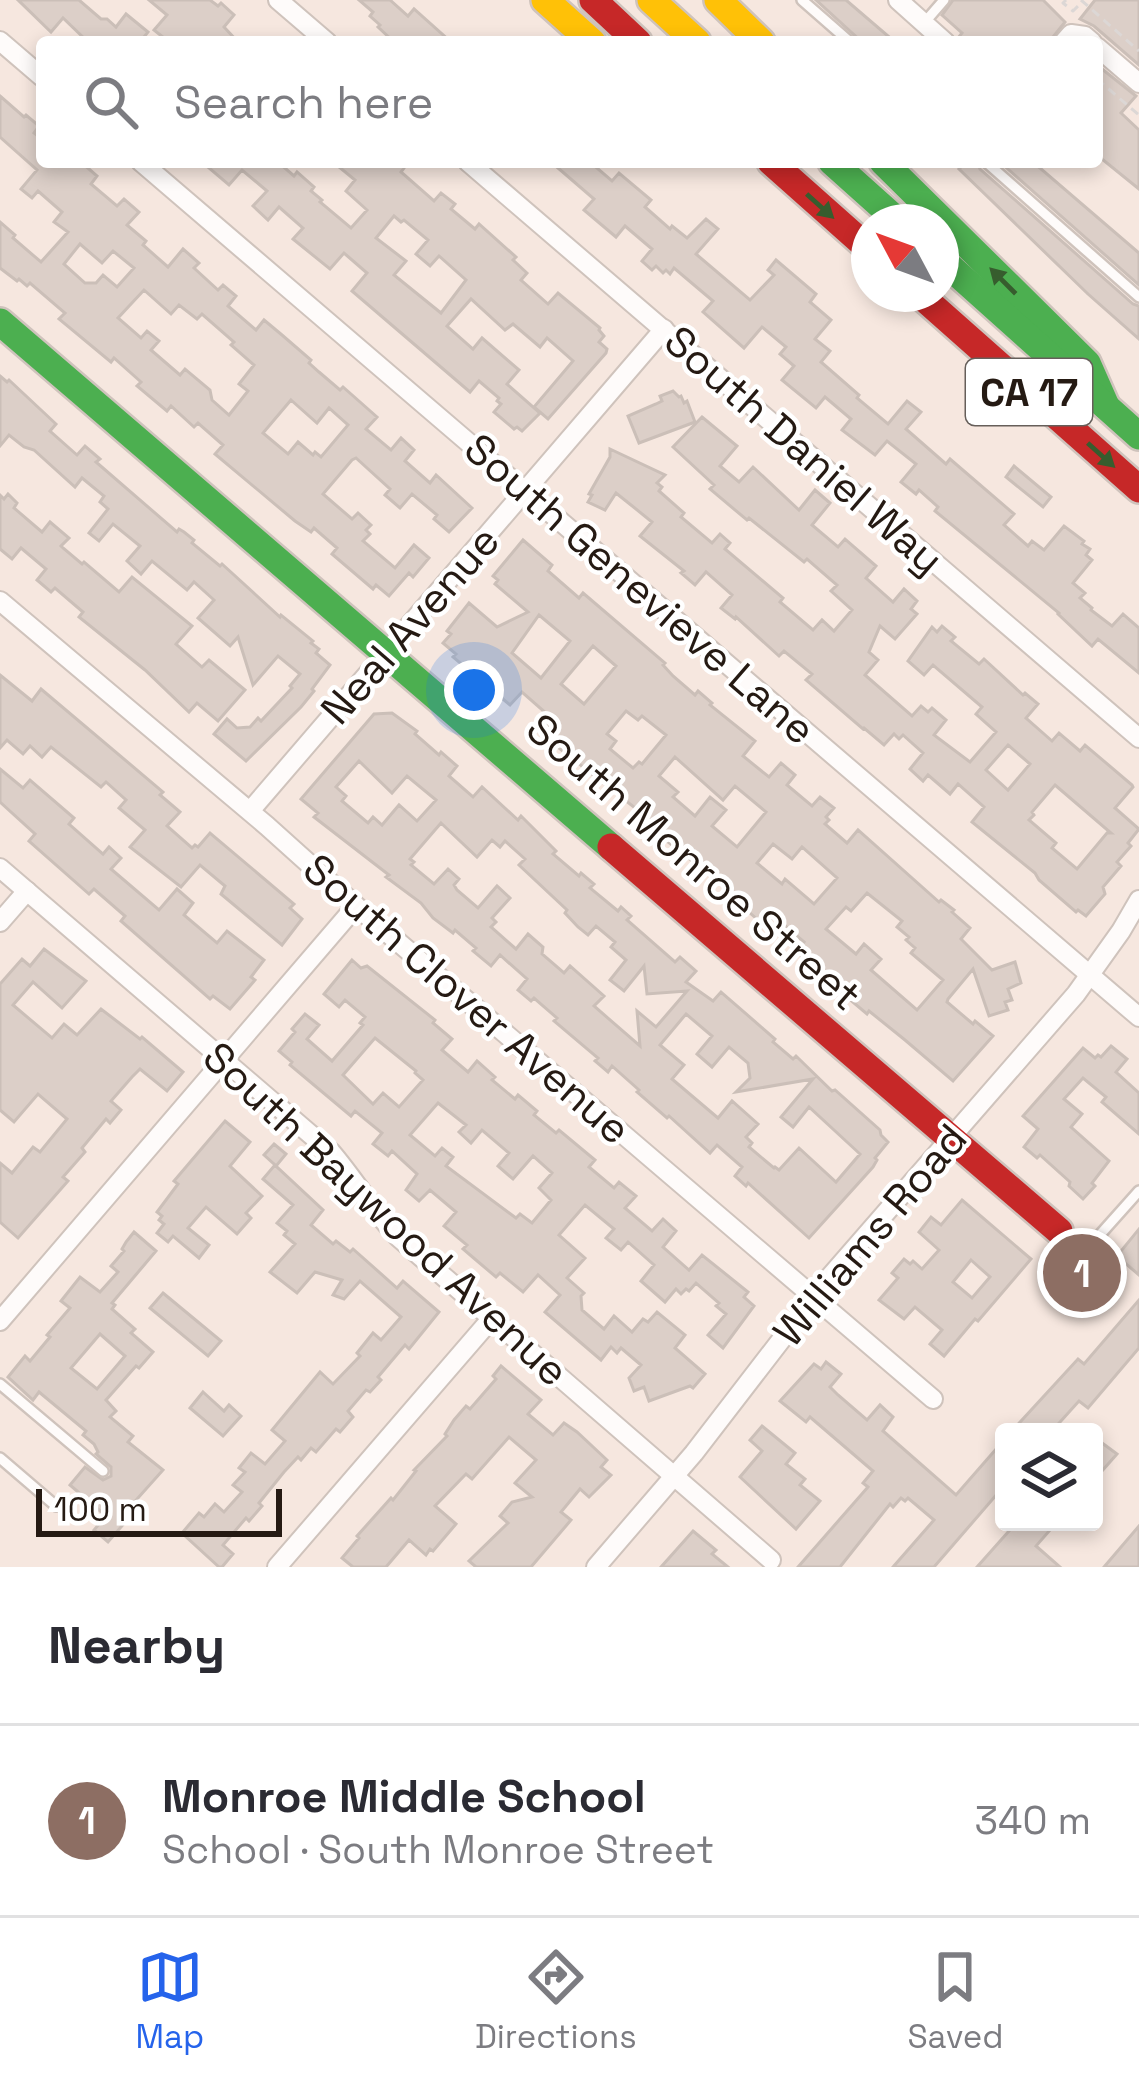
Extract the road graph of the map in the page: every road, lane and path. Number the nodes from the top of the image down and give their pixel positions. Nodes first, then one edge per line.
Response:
1 (278, 0) edge
2 (544, 0) edge
3 (593, 0) edge
4 (651, 0) edge
5 (718, 0) edge
6 (802, 0) edge
7 (898, 0) edge
8 (944, 0) edge
9 (1066, 0) edge
10 (1081, 1) edge
11 (923, 23) junction
12 (320, 36) edge
13 (585, 36) edge
14 (632, 36) edge
15 (690, 36) edge
16 (755, 36) edge
17 (843, 36) edge
18 (938, 36) edge
19 (0, 41) edge
20 (1139, 51) edge
21 (1103, 52) edge
22 (36, 72) edge
23 (1139, 83) edge
24 (1103, 84) edge
25 (1139, 115) edge
26 (148, 168) edge
27 (475, 168) edge
28 (778, 168) edge
29 (839, 168) edge
30 (889, 168) edge
31 (993, 168) edge
32 (879, 204) edge
33 (851, 233) edge
34 (959, 276) edge
35 (1139, 297) edge
36 (939, 312) edge
37 (0, 322) edge
38 (664, 329) junction
39 (1106, 406) junction
40 (1139, 436) edge
41 (1139, 489) edge
42 (526, 490) junction
43 (0, 602) edge
44 (385, 653) junction
45 (1139, 738) edge
46 (250, 812) junction
47 (0, 868) edge
48 (27, 891) junction
49 (1139, 900) edge
50 (356, 906) junction
51 (0, 922) edge
52 (1089, 975) junction
53 (1139, 1017) edge
54 (224, 1062) junction
55 (952, 1138) junction
56 (1139, 1191) edge
57 (1059, 1231) dead end
58 (1089, 1247) dead end
59 (814, 1297) junction
60 (492, 1318) junction
61 (0, 1321) edge
62 (0, 1384) edge
63 (933, 1399) dead end
64 (0, 1458) edge
65 (103, 1471) dead end
66 (674, 1477) junction
67 (68, 1503) dead end
68 (771, 1560) dead end
69 (277, 1567) edge
70 (596, 1567) edge

1 - 12 street
2 - 13 main road
3 - 14 main road
4 - 15 main road
5 - 16 main road
6 - 17 lane
7 - 11 street
8 - 11 lane
9 - 10 path
10 - 20 path
11 - 18 street
19 - 22 street
21 - 23 street
24 - 25 path
26 - 42 street, South Genevieve Lane
27 - 38 street, South Daniel Way
28 -> 33 main road
29 - 32 main road
39 -> 30 main road
31 - 35 lane
34 - 39 main road, CA 17
36 -> 41 main road, CA 17
37 - 44 main road, South Monroe Street
38 - 42 street, Neal Avenue
38 - 45 street, South Daniel Way
39 - 40 main road, CA 17
42 - 44 street, Neal Avenue
42 - 52 street, South Genevieve Lane
43 - 46 street, South Clover Avenue
44 - 46 street, Neal Avenue
44 - 55 main road, South Monroe Street
46 - 50 street, South Clover Avenue
47 - 48 street, South Baywood Avenue
48 - 51 street
48 - 54 street, South Baywood Avenue
49 - 52 street, Williams Road
50 - 54 street
50 - 59 street, South Clover Avenue
52 - 53 street, South Genevieve Lane
52 - 55 street, Williams Road
54 - 60 street, South Baywood Avenue
54 - 61 street
55 - 57 main road, South Monroe Street
55 - 59 street, Williams Road
56 - 58 lane
59 - 63 street, South Clover Avenue
59 - 66 street, Williams Road
60 - 66 street, South Baywood Avenue
60 - 69 street
62 - 65 lane
64 - 67 lane
66 - 68 street, South Baywood Avenue
66 - 70 street, Williams Road

